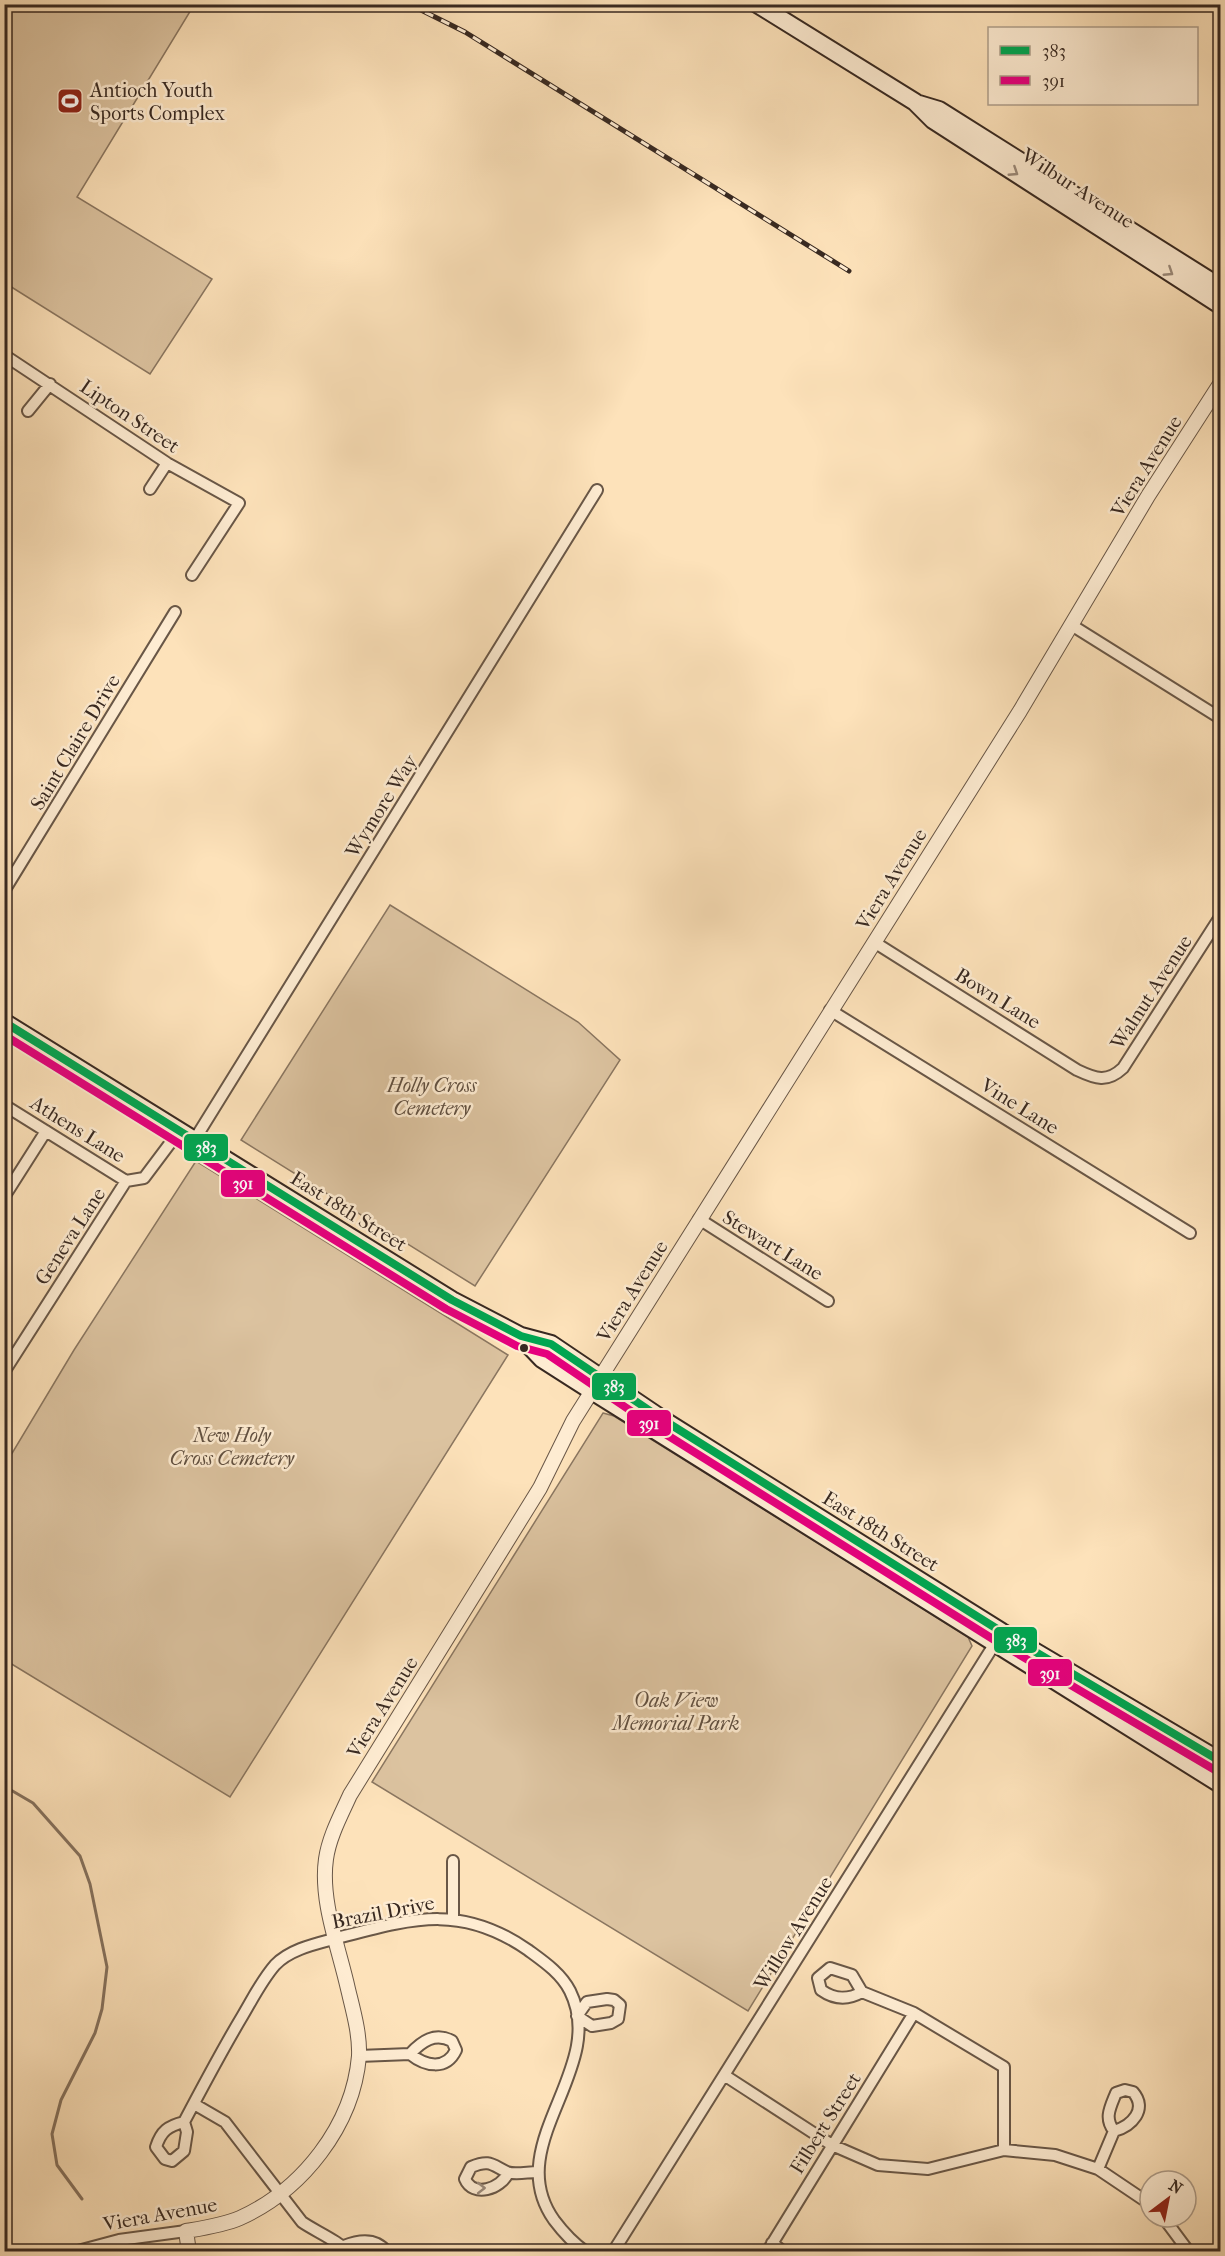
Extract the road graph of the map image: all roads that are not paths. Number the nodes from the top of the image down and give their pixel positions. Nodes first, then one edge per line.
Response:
1 (757, 4) edge
2 (915, 102) junction
3 (1221, 287) edge
4 (1221, 305) edge
5 (4, 355) edge
6 (50, 384) junction
7 (1221, 384) edge
8 (28, 411) dead end
9 (168, 463) junction
10 (150, 489) dead end
11 (597, 490) dead end
12 (192, 575) dead end
13 (175, 612) dead end
14 (1073, 626) junction
15 (1221, 718) edge
16 (4, 891) edge
17 (1221, 917) edge
18 (874, 942) junction
19 (831, 1010) junction
20 (4, 1022) edge
21 (1104, 1079) joint
22 (4, 1105) edge
23 (180, 1130) junction
24 (46, 1131) junction
25 (195, 1139) junction
26 (126, 1181) junction
27 (4, 1197) edge
28 (699, 1219) junction
29 (1190, 1233) dead end
30 (828, 1301) dead end
31 (5, 1371) edge
32 (596, 1384) junction
33 (998, 1638) junction
34 (1221, 1761) edge
35 (1221, 1784) edge
36 (453, 1861) dead end
37 (453, 1918) junction
38 (336, 1939) junction
39 (862, 1992) dead end
40 (914, 2013) junction
41 (410, 2054) dead end
42 (359, 2056) junction
43 (724, 2075) junction
44 (194, 2104) junction
45 (184, 2122) dead end
46 (1114, 2131) dead end
47 (832, 2145) junction
48 (1004, 2150) junction
49 (1098, 2169) junction
50 (537, 2172) junction
51 (508, 2173) dead end
52 (280, 2195) junction
53 (1138, 2196) edge
54 (1172, 2229) edge
55 (186, 2231) junction
56 (769, 2247) edge
57 (346, 2249) edge
58 (74, 2252) edge
59 (189, 2252) edge
60 (387, 2252) edge
61 (586, 2252) edge
62 (614, 2252) edge
63 (784, 2252) edge
64 (1189, 2252) edge

1 - 2 main road, Wilbur Avenue
2 - 3 main road, Wilbur Avenue
2 -> 4 main road, Wilbur Avenue
5 - 6 street, Lipton Street
6 - 8 street
6 - 9 street, Lipton Street
7 - 14 street, Viera Avenue
9 - 10 street
9 - 12 street, Lipton Street
11 - 25 street, Wymore Way
13 - 16 street, Saint Claire Drive
14 - 15 street
14 - 18 street, Viera Avenue
17 - 21 street, Walnut Avenue
18 - 19 street, Viera Avenue
18 - 21 street, Bown Lane
19 - 28 street, Viera Avenue
19 - 29 street, Vine Lane
20 - 23 main road, East 18th Street
22 - 24 street, Athens Lane
23 - 25 main road, East 18th Street
23 - 26 street, Athens Lane
24 - 26 street, Athens Lane
24 - 27 street
25 - 32 main road, East 18th Street
26 - 31 street, Geneva Lane
28 - 30 street, Stewart Lane
28 - 32 street, Viera Avenue
32 - 33 main road, East 18th Street
32 - 38 street, Viera Avenue
33 - 34 main road, East 18th Street
33 - 35 main road, East 18th Street
33 - 43 street, Willow Avenue
36 - 37 street
37 - 38 street, Brazil Drive
37 - 50 street, Brazil Drive
38 - 42 street, Viera Avenue
38 - 44 street, Brazil Drive
39 - 40 street
40 - 47 street, Filbert Street
40 - 48 street
41 - 42 street
42 - 52 street, Viera Avenue
43 - 47 street
43 - 62 street, Willow Avenue
44 - 45 street, Brazil Drive
44 - 52 street
46 - 49 street
47 - 48 street
47 - 56 street, Filbert Street
48 - 49 street
49 - 53 street
50 - 51 street
50 - 61 street, Brazil Drive
52 - 55 street, Viera Avenue
52 - 57 street
54 - 64 street
55 - 58 street, Viera Avenue
55 - 59 street
56 - 63 street
57 - 60 street

